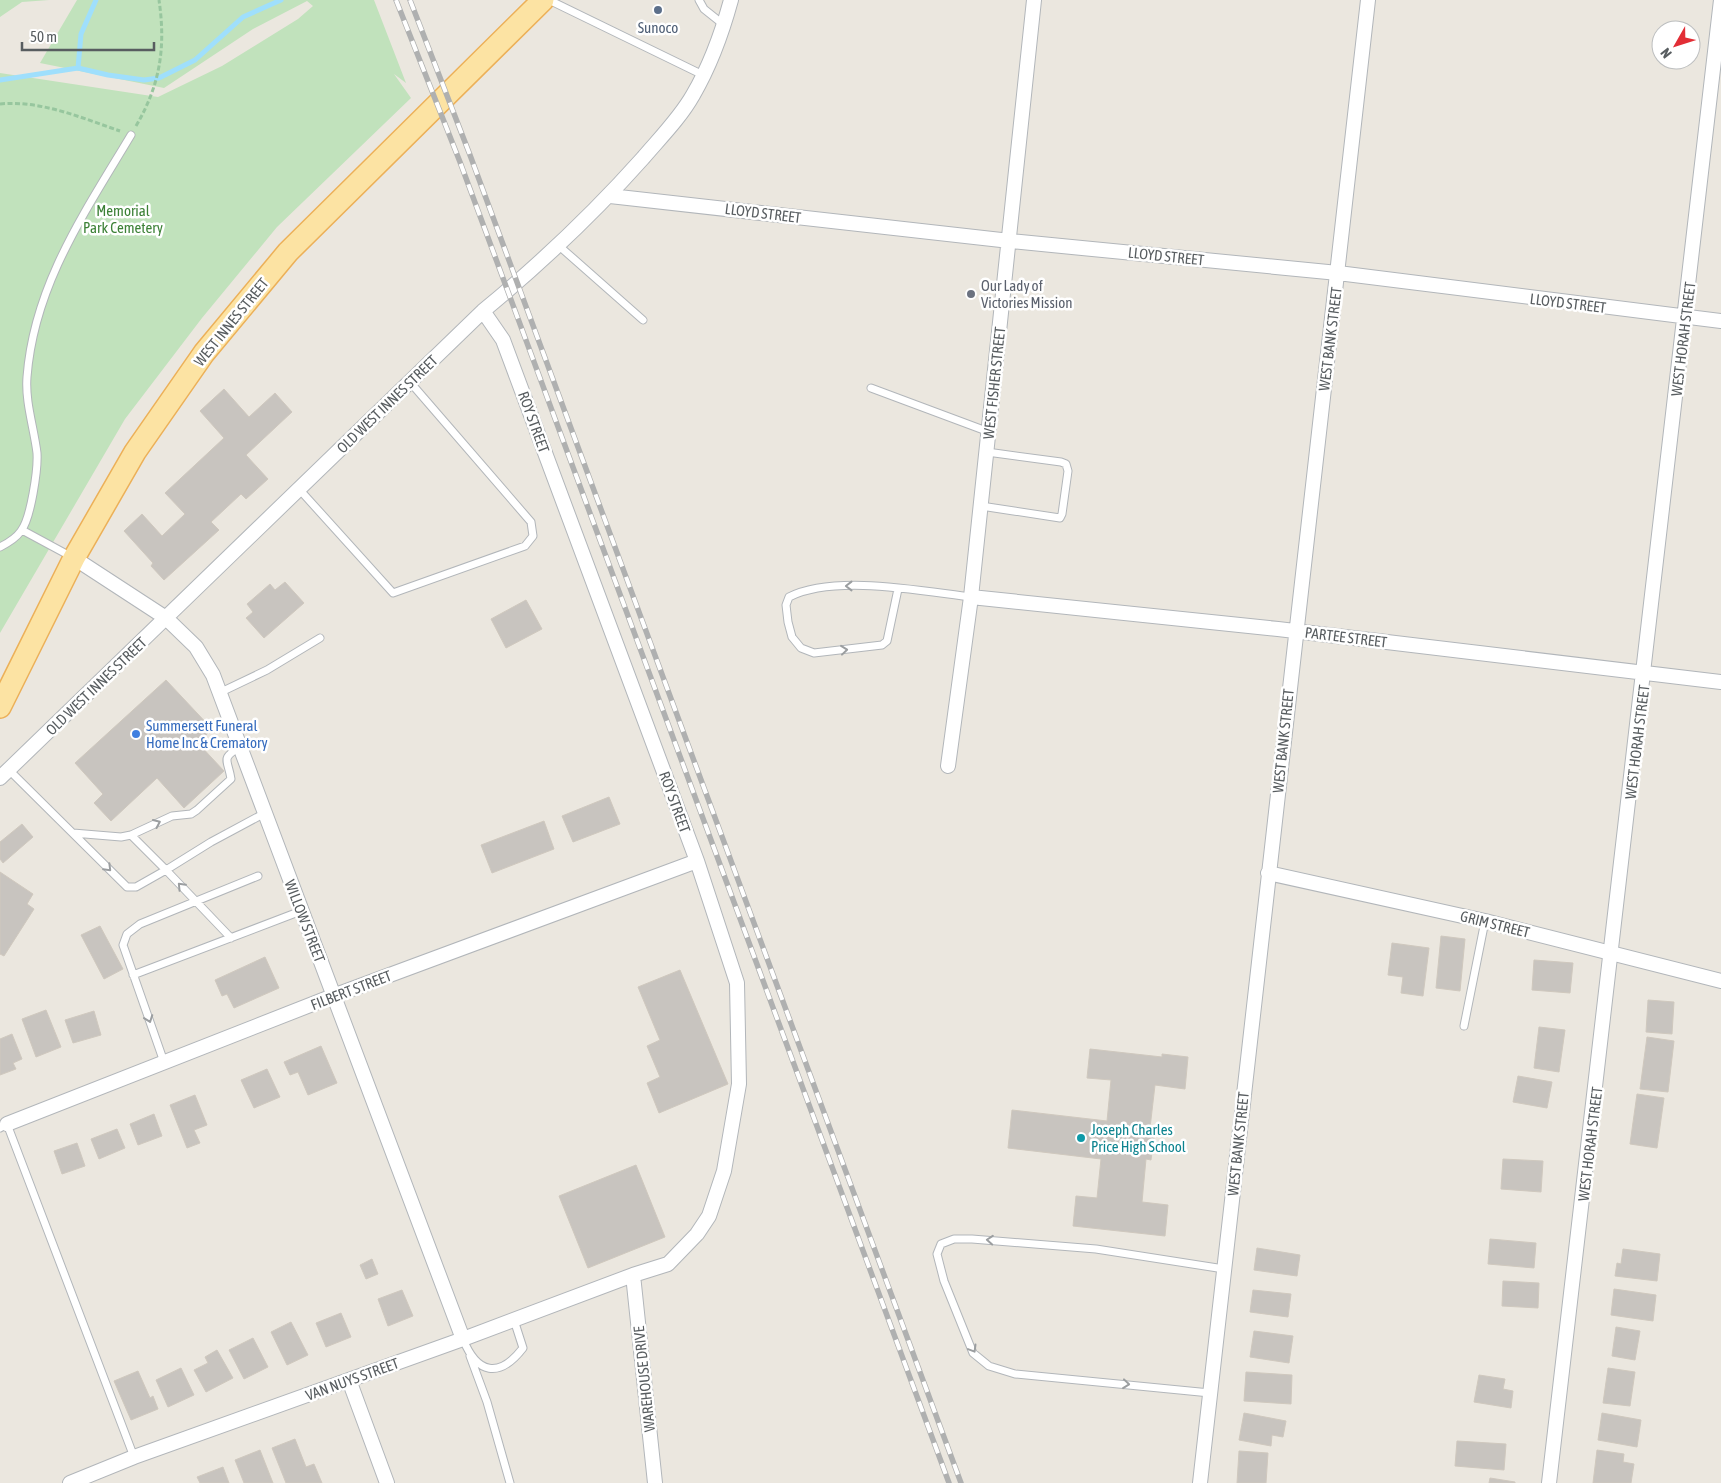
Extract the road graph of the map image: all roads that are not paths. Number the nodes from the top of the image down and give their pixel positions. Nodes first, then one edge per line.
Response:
1 (543, 0) edge
2 (549, 0) edge
3 (699, 0) edge
4 (731, 0) edge
5 (1034, 0) edge
6 (1368, 0) edge
7 (1721, 0) edge
8 (724, 25) junction
9 (702, 75) junction
10 (131, 135) road end
11 (610, 196) junction
12 (1010, 241) junction
13 (558, 244) junction
14 (1338, 274) junction
15 (483, 311) junction
16 (1686, 318) junction
17 (643, 320) dead end
18 (1721, 321) edge
19 (410, 382) junction
20 (871, 388) dead end
21 (989, 432) junction
22 (987, 452) junction
23 (299, 490) junction
24 (981, 506) junction
25 (22, 530) junction
26 (0, 546) edge
27 (74, 558) junction
28 (898, 589) junction
29 (971, 596) junction
30 (166, 618) junction
31 (1295, 631) junction
32 (320, 638) dead end
33 (1645, 674) junction
34 (1721, 682) edge
35 (220, 692) junction
36 (0, 706) edge
37 (240, 747) junction
38 (948, 766) dead end
39 (4, 774) edge
40 (265, 813) junction
41 (73, 833) junction
42 (131, 835) junction
43 (697, 860) junction
44 (166, 870) junction
45 (1268, 873) junction
46 (258, 876) dead end
47 (196, 901) junction
48 (302, 911) junction
49 (1485, 921) junction
50 (231, 938) junction
51 (1612, 954) junction
52 (133, 975) junction
53 (1721, 981) edge
54 (334, 996) junction
55 (1464, 1026) dead end
56 (164, 1062) junction
57 (4, 1126) edge
58 (1224, 1269) junction
59 (633, 1275) junction
60 (514, 1320) junction
61 (463, 1339) junction
62 (470, 1356) junction
63 (349, 1380) junction
64 (1210, 1393) junction
65 (134, 1457) junction
66 (70, 1483) edge
67 (387, 1483) edge
68 (510, 1483) edge
69 (655, 1483) edge
70 (1200, 1483) edge
71 (1550, 1483) edge

1 - 27 main road, WEST INNES STREET
2 - 9 lane
3 - 8 lane
4 - 8 street, OLD WEST INNES STREET
5 - 12 street, WEST FISHER STREET
6 - 14 street, WEST BANK STREET
7 - 16 street, WEST HORAH STREET
8 - 9 street, OLD WEST INNES STREET
9 - 11 street, OLD WEST INNES STREET
10 - 25 lane
11 - 12 street, LLOYD STREET
11 - 13 street, OLD WEST INNES STREET
12 - 14 street, LLOYD STREET
12 - 21 street, WEST FISHER STREET
13 - 15 street, OLD WEST INNES STREET
13 - 17 lane
14 - 16 street, LLOYD STREET
14 - 31 street, WEST BANK STREET
15 - 19 street, OLD WEST INNES STREET
15 - 43 street, ROY STREET
16 - 18 street, LLOYD STREET
16 - 33 street, WEST HORAH STREET
19 - 23 street, OLD WEST INNES STREET
19 - 23 lane
20 - 21 lane
21 - 22 street, WEST FISHER STREET
22 - 24 street, WEST FISHER STREET
22 - 24 lane
23 - 30 street, OLD WEST INNES STREET
24 - 29 street, WEST FISHER STREET
25 - 26 lane
25 - 27 lane
27 - 30 street, WILLOW STREET
27 - 36 main road, WEST INNES STREET
28 -> 28 lane
28 - 29 lane
29 - 31 street, PARTEE STREET
29 - 38 street, WEST FISHER STREET
30 - 35 street, WILLOW STREET
30 - 39 street, OLD WEST INNES STREET
31 - 33 street, PARTEE STREET
31 - 45 street, WEST BANK STREET
32 - 35 lane
33 - 34 street, PARTEE STREET
33 - 51 street, WEST HORAH STREET
35 - 37 street, WILLOW STREET
37 - 40 street, WILLOW STREET
42 -> 37 lane
39 - 41 lane
40 - 44 lane
40 - 48 street, WILLOW STREET
41 - 42 lane
41 -> 44 lane
42 - 44 lane
43 - 54 street, FILBERT STREET
43 - 59 street, ROY STREET
47 -> 44 lane
45 - 49 street, GRIM STREET
45 - 58 street, WEST BANK STREET
46 - 47 lane
47 - 50 lane
47 - 52 lane
48 - 50 lane
48 - 54 street, WILLOW STREET
49 - 51 street, GRIM STREET
49 - 55 lane
50 - 52 lane
51 - 53 street, GRIM STREET
51 - 71 street, WEST HORAH STREET
52 -> 56 lane
54 - 56 street, FILBERT STREET
54 - 61 street, WILLOW STREET
56 - 57 street, FILBERT STREET
57 - 65 lane
58 - 64 street, WEST BANK STREET
58 -> 64 lane
59 - 60 street, VAN NUYS STREET
59 - 69 street, WAREHOUSE DRIVE
60 - 61 street, VAN NUYS STREET
60 - 62 lane
61 - 62 lane
61 - 63 street, VAN NUYS STREET
62 - 68 lane
63 - 65 street, VAN NUYS STREET
63 - 67 street
64 - 70 street, WEST BANK STREET
65 - 66 street, VAN NUYS STREET

